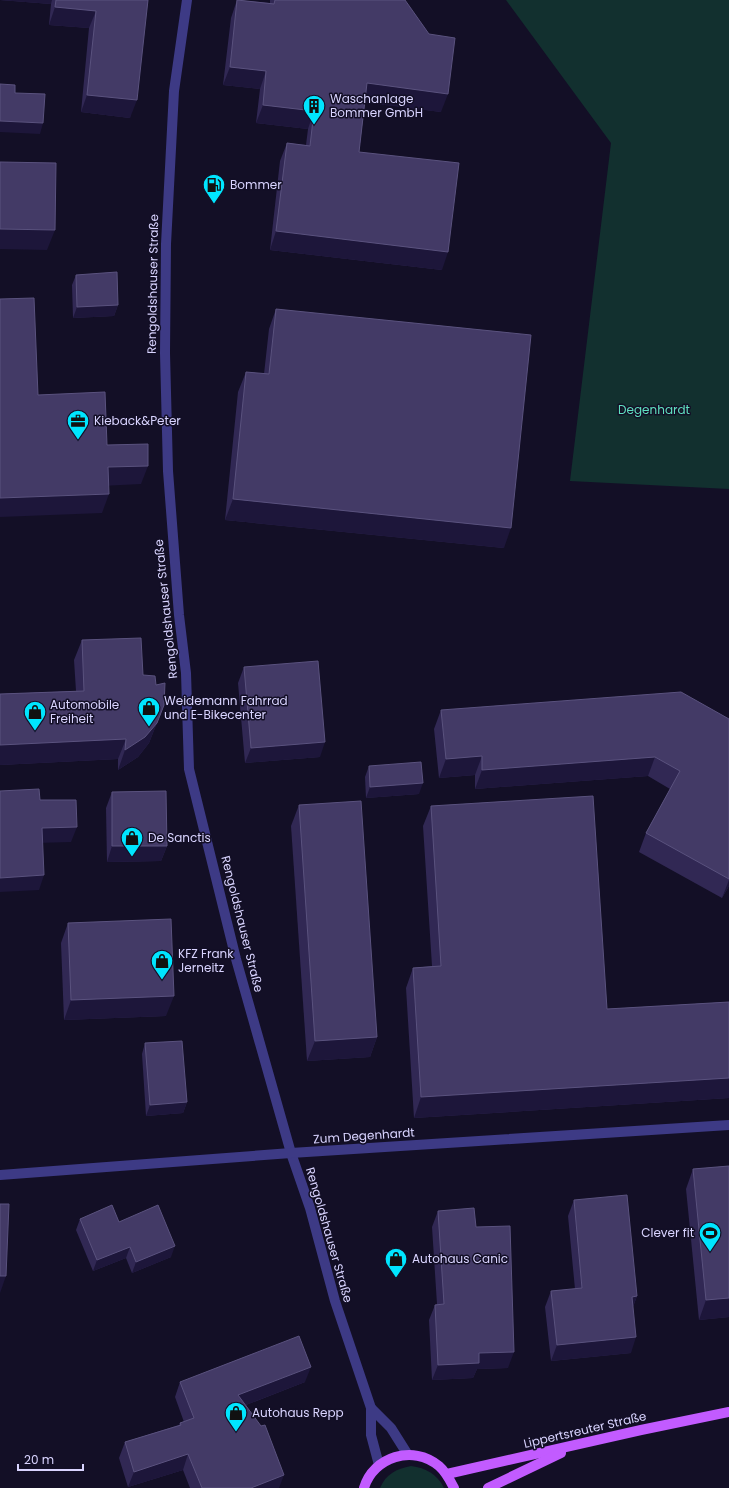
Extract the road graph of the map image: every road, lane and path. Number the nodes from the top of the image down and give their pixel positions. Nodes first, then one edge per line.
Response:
1 (188, 0) edge
2 (729, 1125) edge
3 (291, 1153) junction
4 (0, 1175) edge
5 (371, 1408) junction
6 (729, 1412) edge
7 (576, 1446) junction
8 (408, 1455) junction
9 (379, 1465) junction
10 (447, 1474) junction
11 (364, 1488) edge
12 (454, 1488) edge
13 (488, 1488) edge

1 - 3 street, Rengoldshauser Straße
2 - 3 street, Zum Degenhardt
3 - 4 street, Zum Degenhardt
3 - 5 street, Rengoldshauser Straße
5 - 8 street, Rengoldshauser Straße
5 - 9 street, Rengoldshauser Straße
6 - 7 main road, Lippertsreuter Straße
7 - 10 main road, Lippertsreuter Straße
7 - 13 main road
8 - 9 main road
8 - 10 main road
9 - 11 main road
10 - 12 main road

